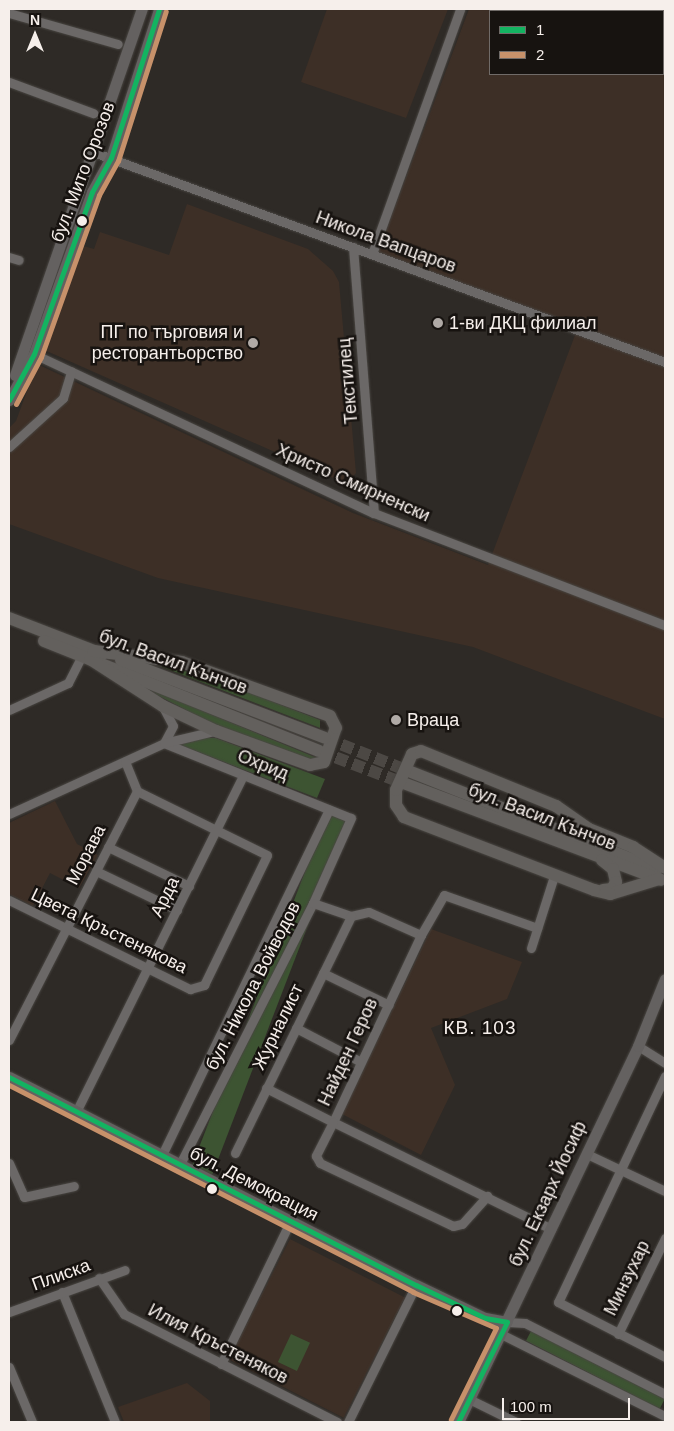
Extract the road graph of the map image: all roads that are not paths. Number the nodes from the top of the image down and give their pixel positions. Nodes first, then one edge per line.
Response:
1 (142, 9) edge
2 (159, 9) edge
3 (460, 9) edge
4 (9, 13) edge
5 (118, 44) dead end
6 (9, 82) edge
7 (93, 113) dead end
8 (96, 153) junction
9 (111, 158) junction
10 (353, 247) junction
11 (372, 254) junction
12 (9, 257) edge
13 (19, 260) dead end
14 (34, 354) junction
15 (665, 362) edge
16 (71, 371) junction
17 (9, 385) edge
18 (9, 400) edge
19 (9, 447) edge
20 (374, 513) junction
21 (9, 618) edge
22 (665, 625) edge
23 (9, 627) edge
24 (89, 655) junction
25 (163, 706) junction
26 (9, 710) edge
27 (216, 731) junction
28 (325, 738) tunnel mouth
29 (164, 743) junction
30 (319, 751) tunnel mouth
31 (125, 761) junction
32 (243, 775) junction
33 (137, 792) junction
34 (329, 809) junction
35 (9, 814) edge
36 (351, 818) joint
37 (217, 828) junction
38 (108, 848) junction
39 (598, 857) junction
40 (96, 871) junction
41 (664, 875) edge
42 (554, 876) junction
43 (189, 886) junction
44 (594, 890) junction
45 (9, 900) edge
46 (313, 903) junction
47 (176, 910) junction
48 (351, 916) junction
49 (537, 928) junction
50 (66, 929) junction
51 (422, 935) junction
52 (531, 948) dead end
53 (148, 968) junction
54 (323, 973) junction
55 (665, 978) edge
56 (388, 1005) junction
57 (296, 1028) junction
58 (9, 1040) edge
59 (638, 1046) junction
60 (361, 1062) junction
61 (665, 1063) edge
62 (665, 1076) edge
63 (9, 1077) edge
64 (266, 1088) junction
65 (76, 1114) junction
66 (333, 1122) junction
67 (235, 1153) dead end
68 (587, 1154) junction
69 (161, 1157) junction
70 (9, 1163) edge
71 (179, 1166) junction
72 (620, 1168) junction
73 (74, 1186) dead end
74 (665, 1191) edge
75 (487, 1196) junction
76 (290, 1222) junction
77 (551, 1229) junction
78 (665, 1238) edge
79 (125, 1270) dead end
80 (99, 1278) junction
81 (416, 1285) junction
82 (62, 1292) junction
83 (9, 1312) edge
84 (484, 1318) junction
85 (507, 1322) junction
86 (501, 1334) junction
87 (618, 1334) junction
88 (665, 1357) edge
89 (221, 1364) junction
90 (9, 1368) edge
91 (665, 1394) edge
92 (469, 1399) junction
93 (28, 1412) junction
94 (665, 1416) edge
95 (23, 1422) edge
96 (32, 1422) edge
97 (116, 1422) edge
98 (337, 1422) edge
99 (348, 1422) edge
100 (458, 1422) edge
101 (516, 1422) edge

1 - 8 street, бул. Мито Орозов
2 - 9 street, бул. Мито Орозов
3 - 11 street
4 - 5 street
6 - 7 street
8 - 9 street, Никола Вапцаров
8 - 17 street, бул. Мито Орозов
9 - 10 street, Никола Вапцаров
9 - 14 street, бул. Мито Орозов
10 - 11 street, Никола Вапцаров
10 - 20 street, Текстилец
11 - 15 street, Никола Вапцаров
12 - 13 street
14 - 16 street, Христо Смирненски
14 - 18 street, бул. Мито Орозов
16 - 19 street
16 - 20 street, Христо Смирненски
20 - 22 street, Христо Смирненски
21 - 24 main road, бул. Васил Кънчов
23 - 24 main road, бул. Васил Кънчов
24 - 25 main road
24 - 26 street
24 - 27 main road
24 - 28 main road, бул. Васил Кънчов
24 - 30 main road, бул. Васил Кънчов
25 - 27 main road
25 - 29 street
27 - 29 street
29 - 31 street
29 - 32 street, Охрид
31 - 33 street
31 - 35 street
32 - 34 street, Охрид
32 - 37 street, Арда
33 - 37 street
33 - 38 street, Морава
34 - 36 street, Охрид
34 - 69 street, бул. Никола Войводов
36 - 46 street, бул. Никола Войводов
37 - 43 street, Арда
37 - 53 street, Цвета Кръстенякова
38 - 40 street, Морава
38 - 43 street
39 - 41 main road, бул. Васил Кънчов
39 - 41 main road, бул. Васил Кънчов
39 - 44 main road
40 - 47 street
40 - 50 street, Морава
41 - 42 main road
41 - 44 main road
42 - 44 main road
42 - 49 street
43 - 47 street, Арда
45 - 50 street, Цвета Кръстенякова
46 - 48 street
46 - 71 street, бул. Никола Войводов
47 - 53 street, Арда
48 - 51 street
48 - 54 street, Журналист
49 - 51 street, Найден Геров
49 - 52 street
50 - 53 street, Цвета Кръстенякова
50 - 58 street, Морава
51 - 56 street, Найден Геров
53 - 65 street, Арда
54 - 56 street
54 - 57 street, Журналист
55 - 59 street, бул. Екзарх Йосиф
56 - 60 street, Найден Геров
57 - 60 street
57 - 64 street, Журналист
59 - 61 street
59 - 68 street, бул. Екзарх Йосиф
60 - 66 street, Найден Геров
62 - 72 street
63 - 65 street, бул. Демокрация
64 - 66 street
64 - 67 street, Журналист
65 - 69 street, бул. Демокрация
66 - 75 street, Найден Геров
66 - 75 street
68 - 72 street
68 - 77 street, бул. Екзарх Йосиф
69 - 71 street, бул. Демокрация
70 - 73 street
71 - 76 street, бул. Демокрация
72 - 74 street
72 - 87 street
75 - 77 street, Найден Геров
76 - 81 street, бул. Демокрация
76 - 89 street
77 - 85 street, бул. Екзарх Йосиф
78 - 87 street, Минзухар
79 - 80 street, Плиска
80 - 82 street, Плиска
80 - 89 street, Илия Кръстеняков
81 - 84 street, бул. Демокрация
81 - 99 street
82 - 83 street, Плиска
82 - 97 street
84 - 85 street, бул. Демокрация
84 - 86 street, бул. Демокрация
85 - 86 street, бул. Екзарх Йосиф
85 - 91 street, бул. Демокрация
86 - 92 street, бул. Екзарх Йосиф
86 - 94 street, бул. Демокрация
87 - 88 street
89 - 98 street, Илия Кръстеняков
90 - 93 street
92 - 100 street, бул. Екзарх Йосиф
92 - 101 street
93 - 95 street
93 - 96 street

